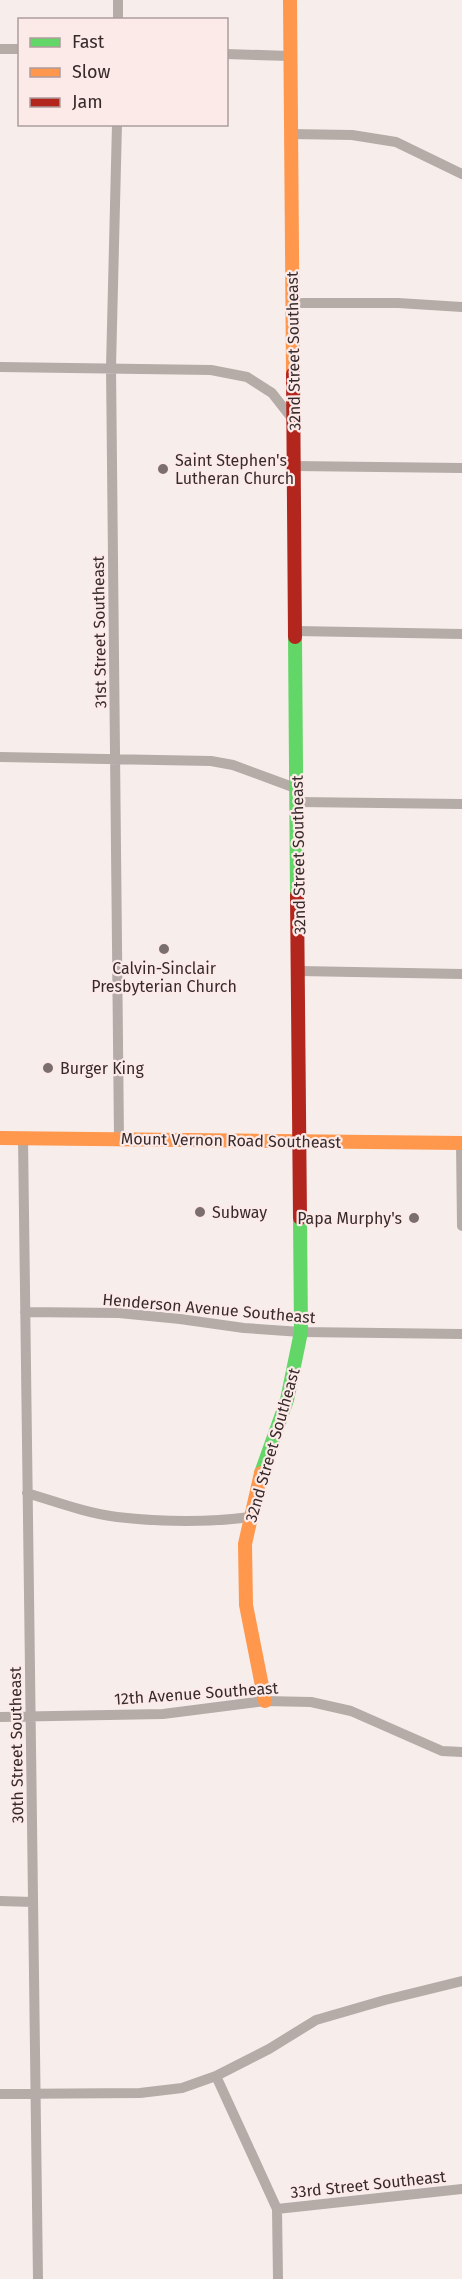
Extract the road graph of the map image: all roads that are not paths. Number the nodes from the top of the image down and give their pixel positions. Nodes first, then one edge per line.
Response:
1 (118, 0) edge
2 (290, 0) edge
3 (118, 18) edge
4 (0, 49) edge
5 (18, 49) edge
6 (228, 54) edge
7 (291, 56) junction
8 (117, 126) edge
9 (291, 134) junction
10 (462, 174) edge
11 (292, 303) junction
12 (462, 307) edge
13 (0, 367) edge
14 (111, 367) junction
15 (294, 421) junction
16 (294, 466) junction
17 (462, 468) edge
18 (296, 631) junction
19 (462, 634) edge
20 (0, 757) edge
21 (116, 759) junction
22 (298, 795) junction
23 (462, 804) edge
24 (299, 971) junction
25 (462, 974) edge
26 (0, 1138) edge
27 (23, 1138) junction
28 (118, 1138) junction
29 (300, 1141) junction
30 (461, 1143) edge
31 (462, 1226) edge
32 (25, 1312) junction
33 (302, 1332) junction
34 (462, 1334) edge
35 (27, 1493) junction
36 (250, 1517) junction
37 (265, 1701) junction
38 (30, 1716) junction
39 (0, 1717) edge
40 (462, 1752) edge
41 (0, 1901) edge
42 (33, 1902) junction
43 (462, 1981) edge
44 (216, 2076) junction
45 (0, 2094) edge
46 (35, 2094) junction
47 (462, 2189) edge
48 (277, 2209) junction
49 (38, 2279) edge
50 (278, 2279) edge

1 - 3 street
2 - 7 street, 32nd Street Southeast
4 - 5 street
6 - 7 street
7 - 9 street, 32nd Street Southeast
8 - 14 street, 31st Street Southeast
9 - 10 street
9 - 11 street, 32nd Street Southeast
11 - 12 street
11 - 15 street, 32nd Street Southeast
13 - 14 street
14 - 15 street
14 - 21 street, 31st Street Southeast
15 - 16 street, 32nd Street Southeast
16 - 17 street
16 - 18 street, 32nd Street Southeast
18 - 19 street
18 - 22 street, 32nd Street Southeast
20 - 21 street
21 - 22 street
21 - 28 street, 31st Street Southeast
22 - 23 street
22 - 24 street, 32nd Street Southeast
24 - 25 street
24 - 29 street, 32nd Street Southeast
26 - 27 street, Mount Vernon Road Southeast
27 - 28 street, Mount Vernon Road Southeast
27 - 32 street, 30th Street Southeast
28 - 29 street, Mount Vernon Road Southeast
29 - 30 street, Mount Vernon Road Southeast
29 - 33 street, 32nd Street Southeast
30 - 31 street
32 - 33 street, Henderson Avenue Southeast
32 - 35 street, 30th Street Southeast
33 - 34 street, Henderson Avenue Southeast
33 - 36 street, 32nd Street Southeast
35 - 36 street
35 - 38 street, 30th Street Southeast
36 - 37 street, 32nd Street Southeast
37 - 38 street, 12th Avenue Southeast
37 - 40 street, 12th Avenue Southeast
38 - 39 street, 12th Avenue Southeast
38 - 42 street, 30th Street Southeast
41 - 42 street
42 - 46 street, 30th Street Southeast
43 - 44 street
44 - 46 street
44 - 48 street
45 - 46 street
46 - 49 street, 30th Street Southeast
47 - 48 street, 33rd Street Southeast
48 - 50 street

